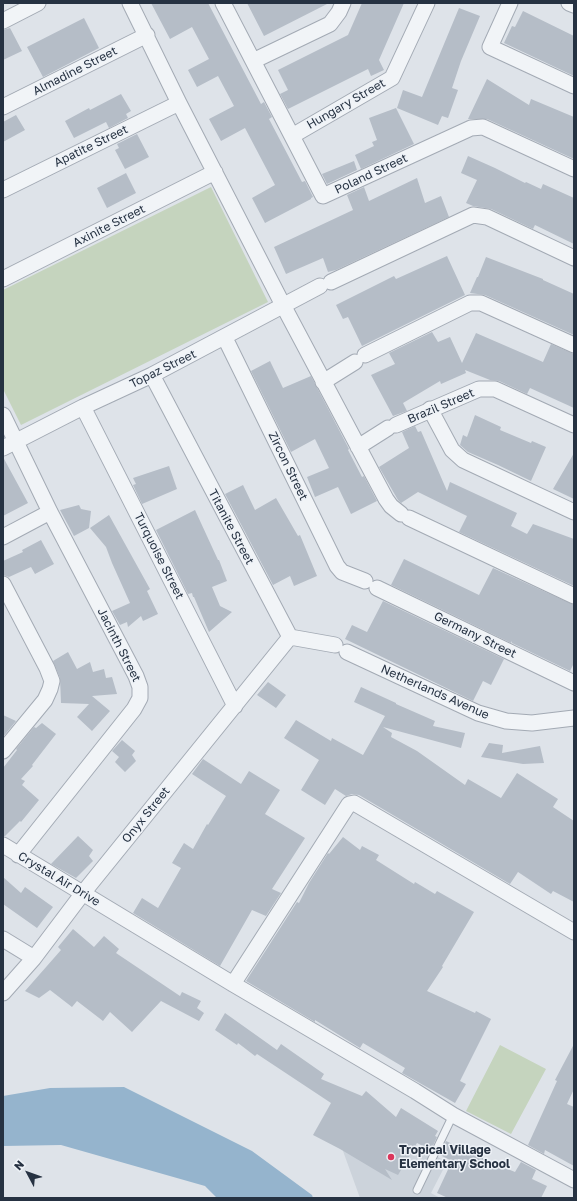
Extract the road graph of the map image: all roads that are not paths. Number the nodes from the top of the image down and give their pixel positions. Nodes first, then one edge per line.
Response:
1 (38, 3) edge
2 (130, 3) edge
3 (223, 3) edge
4 (343, 3) edge
5 (426, 3) edge
6 (510, 3) edge
7 (568, 3) edge
8 (574, 6) edge
9 (3, 20) edge
10 (147, 35) junction
11 (253, 61) junction
12 (574, 86) edge
13 (179, 103) junction
14 (3, 107) edge
15 (292, 136) junction
16 (574, 169) edge
17 (215, 172) junction
18 (3, 190) edge
19 (574, 258) edge
20 (3, 279) edge
21 (284, 306) junction
22 (226, 338) junction
23 (574, 345) edge
24 (152, 375) junction
25 (323, 382) junction
26 (83, 407) junction
27 (430, 409) junction
28 (3, 415) edge
29 (574, 425) edge
30 (10, 445) edge
31 (358, 447) junction
32 (50, 512) junction
33 (574, 512) edge
34 (3, 537) edge
35 (3, 584) edge
36 (371, 585) joint
37 (574, 596) edge
38 (290, 637) junction
39 (574, 683) edge
40 (234, 706) junction
41 (574, 718) edge
42 (3, 751) edge
43 (3, 845) edge
44 (18, 855) junction
45 (83, 893) junction
46 (574, 932) edge
47 (3, 939) edge
48 (34, 958) junction
49 (233, 984) junction
50 (3, 994) edge
51 (453, 1115) junction
52 (574, 1180) edge
53 (417, 1190) dead end

1 - 9 street
2 - 10 street
3 - 11 street, Poland Street
4 - 11 street
5 - 15 street, Hungary Street
6 - 12 street
7 - 8 street
10 - 13 street
10 - 14 street, Almadine Street
11 - 15 street, Poland Street
13 - 17 street
13 - 18 street, Apatite Street
15 - 16 street, Poland Street
17 - 20 street, Axinite Street
17 - 21 street
19 - 21 street, Topaz Street
21 - 22 street, Topaz Street
21 - 25 street
22 - 24 street, Topaz Street
22 - 36 street, Zircon Street
23 - 25 street
24 - 26 street, Topaz Street
24 - 38 street, Titanite Street
25 - 31 street
26 - 30 street, Topaz Street
26 - 40 street, Turquoise Street
27 - 29 street, Brazil Street
27 - 31 street, Brazil Street
27 - 33 street
28 - 30 street, Jacinth Street
30 - 32 street, Jacinth Street
31 - 37 street
32 - 34 street
32 - 44 street, Jacinth Street
35 - 42 street
36 - 39 street, Germany Street
38 - 40 street, Onyx Street
38 - 41 street, Netherlands Avenue
40 - 45 street, Onyx Street
43 - 44 street, Crystal Air Drive
44 - 45 street, Crystal Air Drive
45 - 48 street, Onyx Street
45 - 49 street, Crystal Air Drive
46 - 49 street
47 - 48 street
48 - 50 street, Onyx Street
49 - 51 street, Crystal Air Drive
51 - 52 street, Crystal Air Drive
51 - 53 lane

